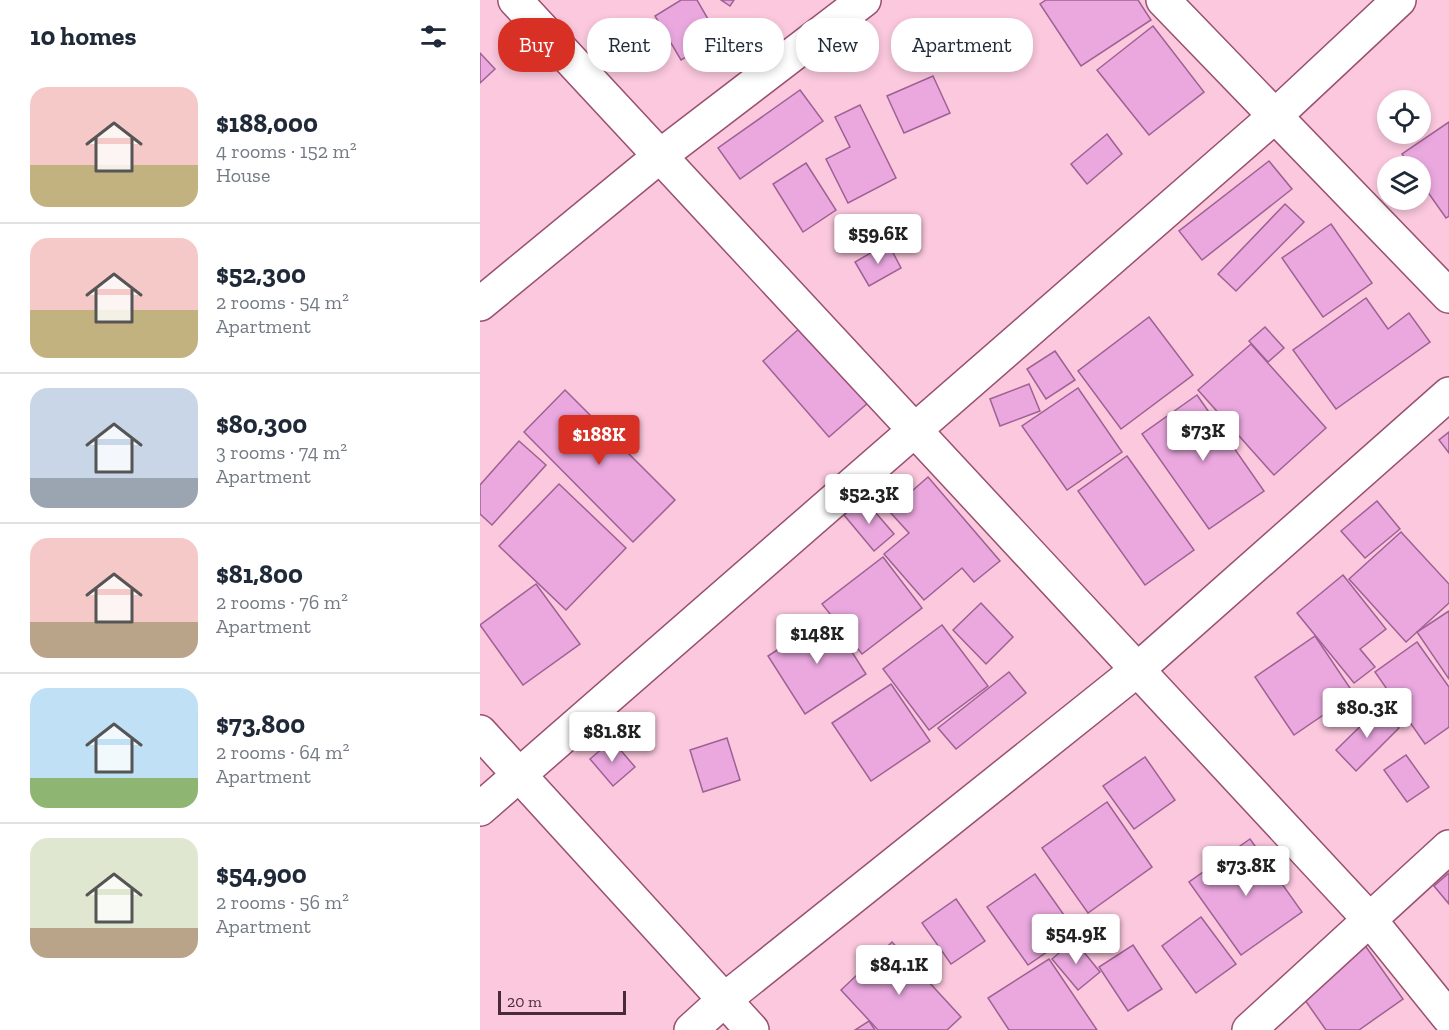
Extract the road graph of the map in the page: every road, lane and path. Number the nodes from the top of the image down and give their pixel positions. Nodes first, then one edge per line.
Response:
1 (514, 0) edge
2 (864, 0) edge
3 (1163, 0) edge
4 (1399, 0) edge
5 (1275, 116) junction
6 (660, 156) junction
7 (1449, 296) edge
8 (480, 304) edge
9 (1449, 394) edge
10 (915, 430) junction
11 (1137, 670) junction
12 (480, 732) edge
13 (520, 776) junction
14 (480, 809) edge
15 (1449, 847) edge
16 (1370, 920) junction
17 (724, 1000) junction
18 (1449, 1018) edge
19 (691, 1030) edge
20 (752, 1030) edge
21 (1249, 1030) edge

1 - 6 street
2 - 6 street
3 - 5 street
4 - 5 street
5 - 7 street
5 - 10 street
6 - 8 street
6 - 10 street
9 - 11 street
10 - 11 street
10 - 13 street
11 - 16 street
11 - 17 street
12 - 13 street
13 - 14 street
13 - 17 street
15 - 16 street
16 - 18 street
16 - 21 street
17 - 19 street
17 - 20 street

